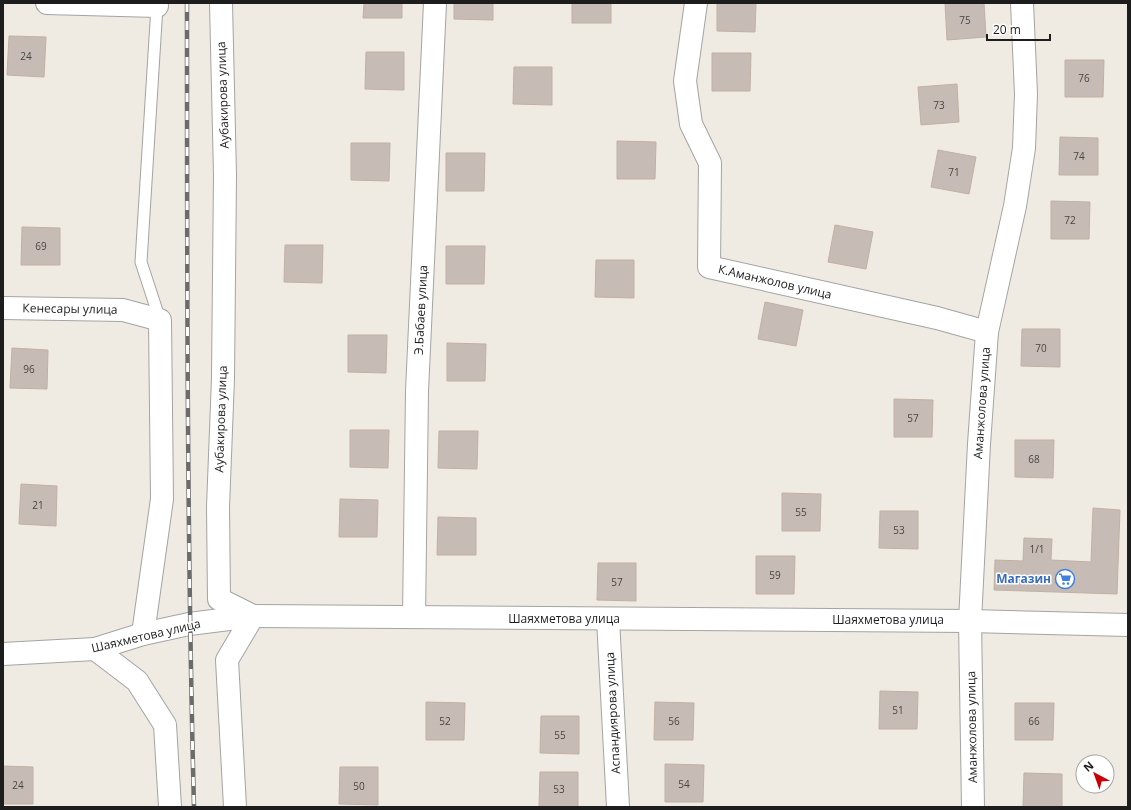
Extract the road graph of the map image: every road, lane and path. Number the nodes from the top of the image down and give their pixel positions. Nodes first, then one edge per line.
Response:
1 (47, 3) edge
2 (221, 3) edge
3 (435, 3) edge
4 (696, 3) edge
5 (1022, 3) edge
6 (157, 6) joint
7 (3, 308) edge
8 (160, 320) junction
9 (987, 332) junction
10 (253, 616) junction
11 (414, 617) junction
12 (608, 619) junction
13 (970, 621) junction
14 (1128, 625) edge
15 (143, 634) junction
16 (95, 649) junction
17 (3, 654) edge
18 (170, 807) edge
19 (236, 807) edge
20 (618, 807) edge
21 (973, 807) edge

1 - 6 street
2 - 10 street, Аубакирова улица
3 - 11 street, Э.Бабаев улица
4 - 9 street, К.Аманжолов улица
5 - 9 street, Аманжолова улица
6 - 8 lane
7 - 8 street, Кенесары улица
8 - 15 street
9 - 13 street, Аманжолова улица
10 - 11 street, Шаяхметова улица
10 - 15 street, Шаяхметова улица
10 - 19 street
11 - 12 street, Шаяхметова улица
12 - 13 street, Шаяхметова улица
12 - 20 street, Аспандиярова улица
13 - 14 street, Шаяхметова улица
13 - 21 street, Аманжолова улица
15 - 16 street, Шаяхметова улица
16 - 17 street, Шаяхметова улица
16 - 18 street

